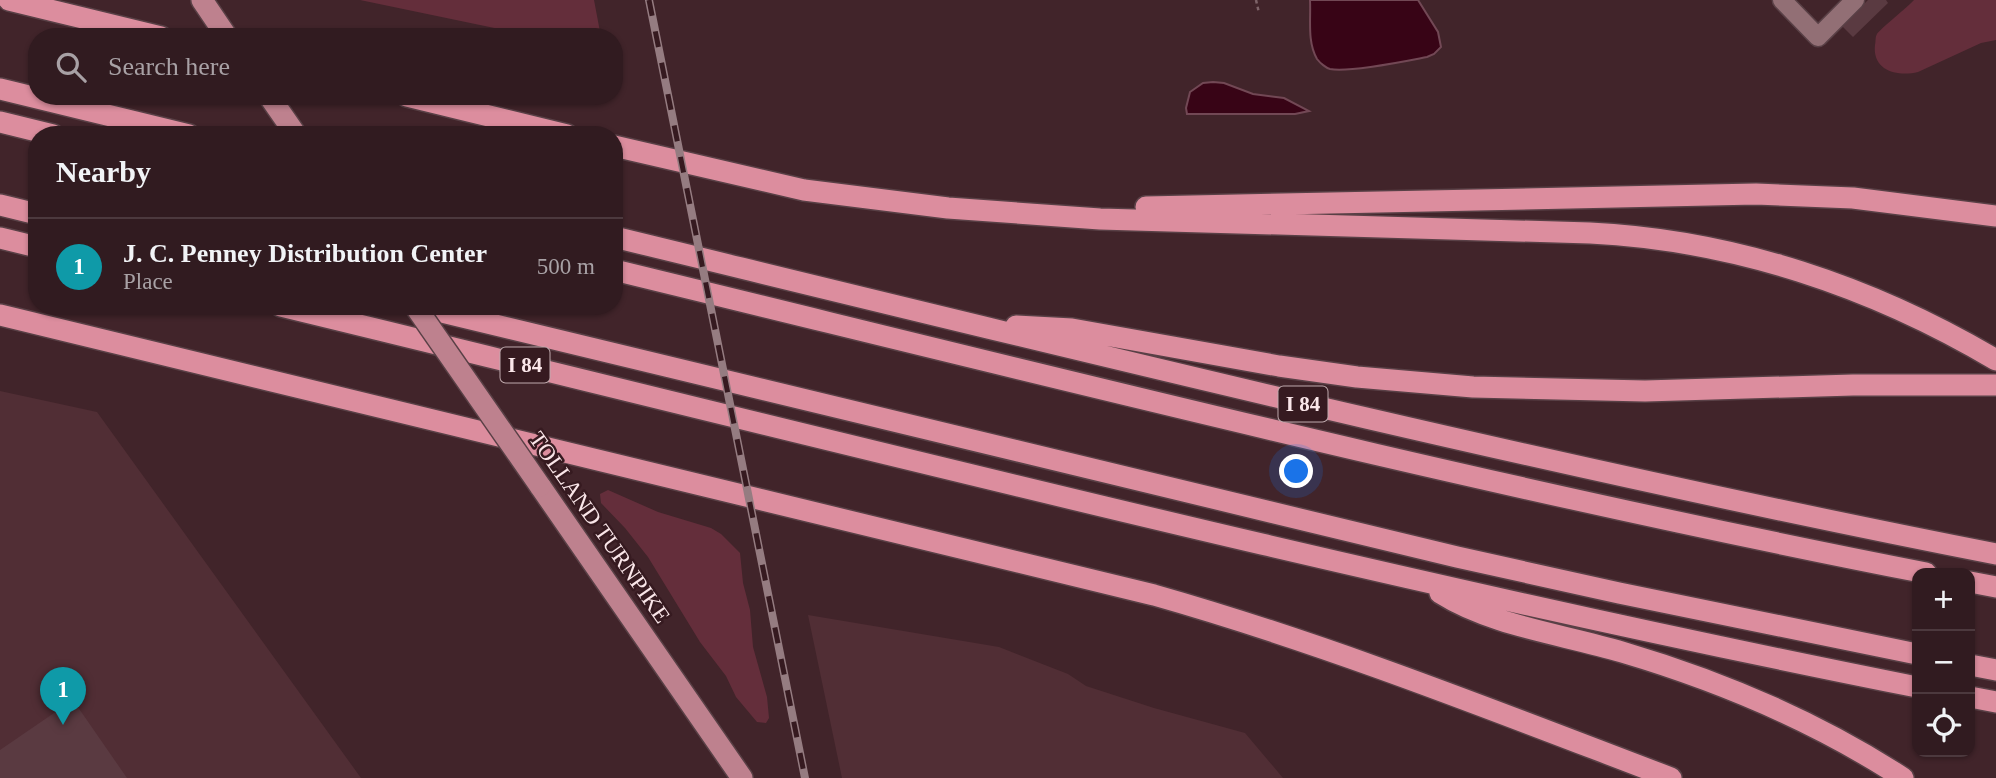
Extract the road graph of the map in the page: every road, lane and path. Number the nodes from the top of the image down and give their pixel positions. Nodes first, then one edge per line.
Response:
1 (9, 0) edge
2 (202, 0) edge
3 (1256, 0) edge
4 (1782, 0) edge
5 (1855, 0) edge
6 (1259, 13) dead end
7 (124, 28) edge
8 (221, 28) edge
9 (0, 89) edge
10 (28, 96) edge
11 (66, 105) edge
12 (275, 105) edge
13 (444, 105) edge
14 (0, 122) edge
15 (152, 126) edge
16 (290, 126) edge
17 (530, 126) edge
18 (28, 129) edge
19 (623, 148) edge
20 (0, 205) edge
21 (28, 212) edge
22 (1033, 212) junction
23 (1996, 216) edge
24 (0, 238) edge
25 (623, 239) edge
26 (28, 245) edge
27 (623, 272) edge
28 (0, 315) edge
29 (318, 315) edge
30 (422, 315) edge
31 (453, 315) edge
32 (985, 327) junction
33 (1996, 360) edge
34 (1996, 385) edge
35 (1996, 554) edge
36 (1912, 570) edge
37 (1424, 582) junction
38 (1975, 583) edge
39 (1996, 587) edge
40 (1912, 653) edge
41 (1975, 666) edge
42 (1996, 670) edge
43 (1912, 686) edge
44 (1975, 698) edge
45 (1996, 702) edge
46 (742, 778) edge
47 (1671, 778) edge
48 (1903, 778) edge

1 - 7 highway
2 - 8 main road
3 - 6 path
4 - 5 street
9 - 10 highway
11 - 15 highway
12 - 16 main road
13 - 17 highway
14 - 18 highway
19 - 22 highway
20 - 21 highway
22 - 23 highway
22 - 33 highway
24 - 26 highway
25 - 32 highway, I 84
27 - 36 highway
28 - 47 highway
29 - 37 highway, I 84
30 - 46 main road, TOLLAND TURNPIKE, bridge
31 - 40 highway
32 - 34 highway
32 - 35 highway, I 84
37 - 43 highway, I 84
37 - 48 highway
38 - 39 highway
41 - 42 highway
44 - 45 highway

